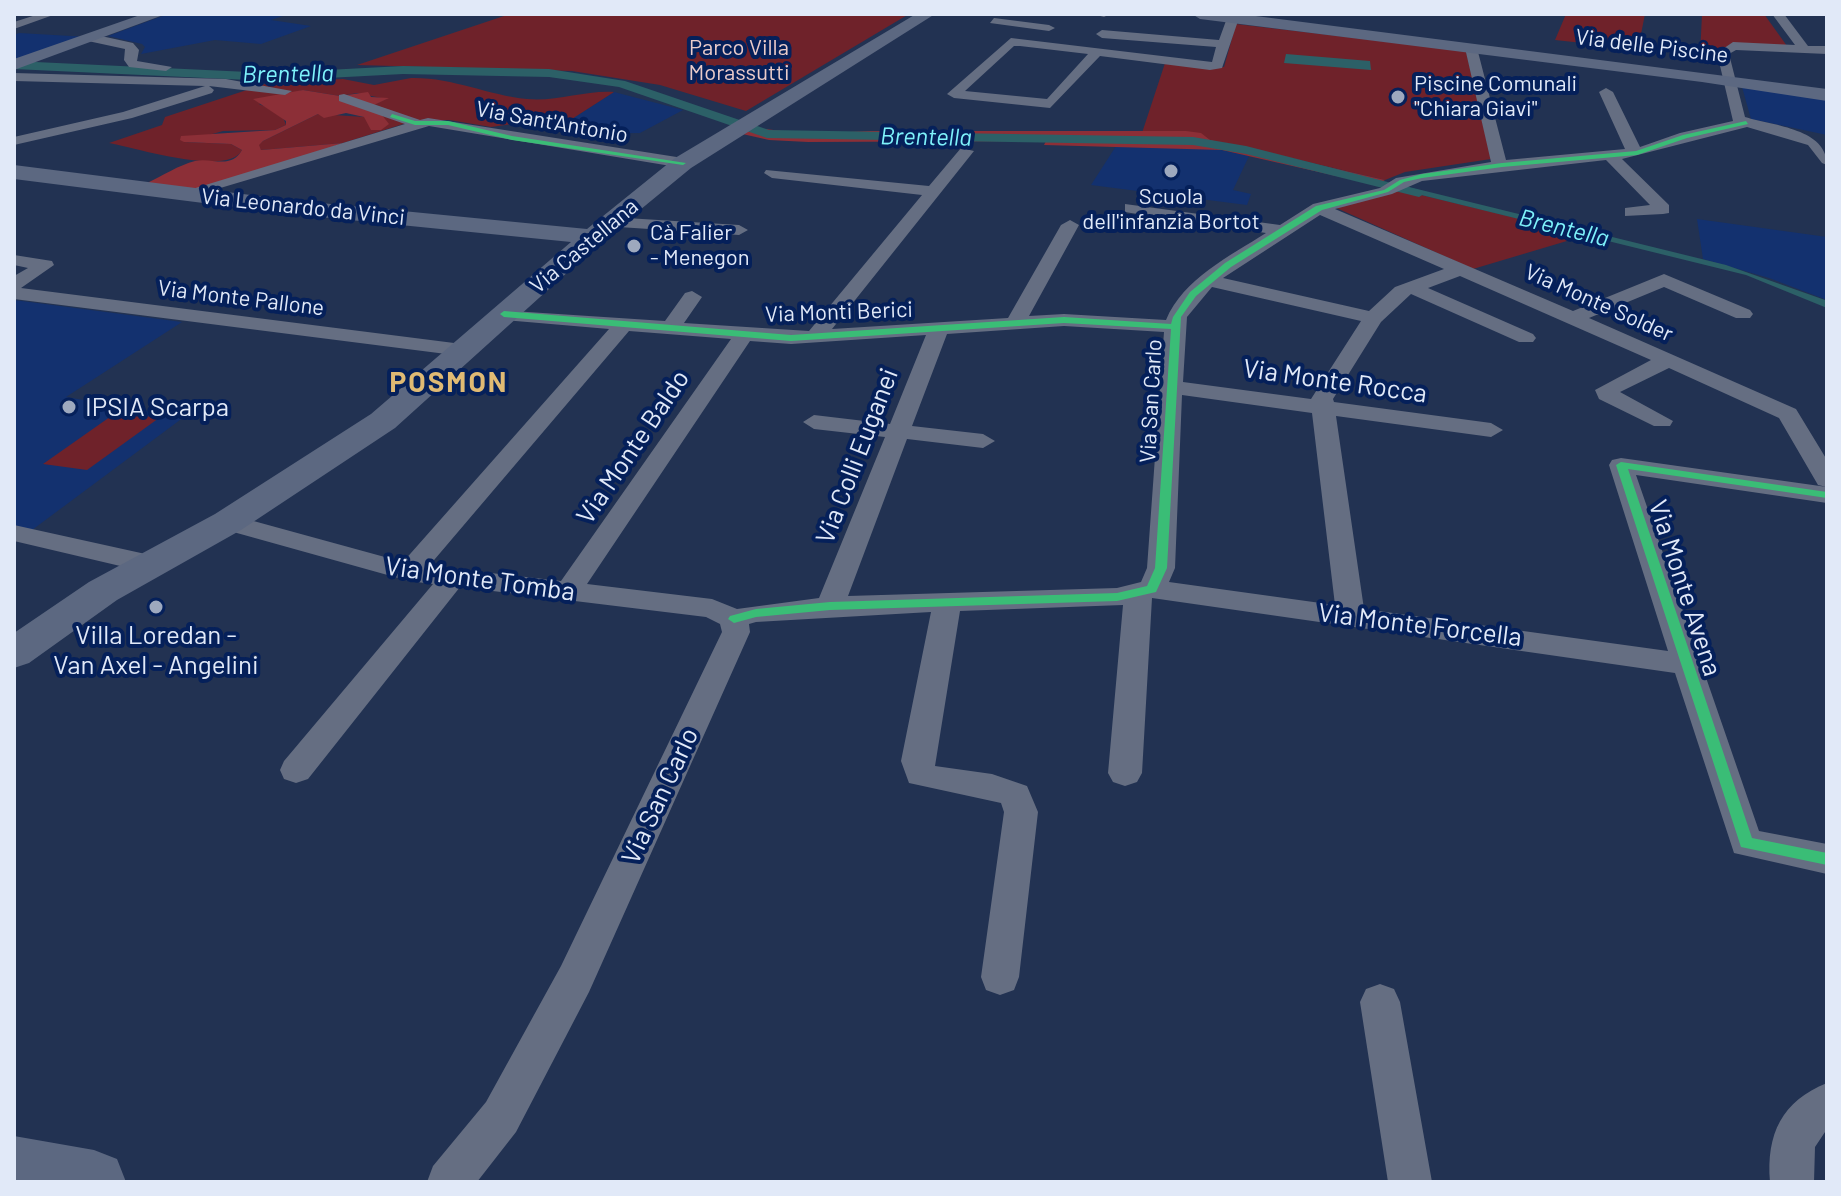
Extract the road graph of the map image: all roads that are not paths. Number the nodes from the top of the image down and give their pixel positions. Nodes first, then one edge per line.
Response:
1 (50, 14) edge
2 (158, 14) edge
3 (927, 14) edge
4 (1200, 14) edge
5 (1778, 14) edge
6 (1233, 18) junction
7 (994, 21) dead end
8 (14, 26) edge
9 (1061, 26) dead end
10 (1094, 33) dead end
11 (92, 38) junction
12 (1223, 44) junction
13 (1803, 47) junction
14 (1471, 48) junction
15 (1827, 50) edge
16 (1097, 52) junction
17 (17, 71) edge
18 (231, 79) junction
19 (1731, 80) junction
20 (285, 91) dead end
21 (1606, 92) dead end
22 (1827, 95) edge
23 (344, 98) dead end
24 (28, 120) dead end
25 (100, 122) junction
26 (415, 123) junction
27 (1746, 123) junction
28 (14, 141) edge
29 (966, 151) dead end
30 (1637, 153) junction
31 (1610, 156) junction
32 (1827, 160) edge
33 (683, 163) junction
34 (1502, 165) junction
35 (14, 172) edge
36 (772, 173) dead end
37 (934, 191) junction
38 (184, 194) junction
39 (1131, 208) dead end
40 (1319, 208) junction
41 (1631, 212) dead end
42 (1070, 225) dead end
43 (601, 229) junction
44 (739, 230) dead end
45 (1279, 230) junction
46 (14, 260) edge
47 (1461, 269) junction
48 (1209, 281) junction
49 (14, 284) edge
50 (1411, 287) junction
51 (14, 293) edge
52 (692, 297) dead end
53 (504, 314) junction
54 (1743, 314) dead end
55 (1373, 318) junction
56 (1573, 318) junction
57 (1015, 323) junction
58 (623, 325) junction
59 (1175, 327) junction
60 (670, 328) junction
61 (939, 328) junction
62 (745, 333) junction
63 (815, 337) junction
64 (1526, 338) dead end
65 (462, 350) junction
66 (1669, 360) junction
67 (1172, 387) junction
68 (1322, 407) junction
69 (1662, 421) dead end
70 (814, 422) dead end
71 (900, 430) junction
72 (1491, 430) dead end
73 (983, 441) dead end
74 (1827, 480) edge
75 (1827, 495) edge
76 (228, 522) junction
77 (14, 533) edge
78 (150, 564) junction
79 (409, 572) junction
80 (451, 580) junction
81 (1145, 592) junction
82 (567, 593) junction
83 (948, 600) junction
84 (830, 606) junction
85 (1351, 616) junction
86 (734, 619) junction
87 (14, 653) edge
88 (1687, 664) junction
89 (296, 770) dead end
90 (1125, 773) dead end
91 (1827, 859) edge
92 (1000, 977) dead end
93 (1380, 1002) dead end
94 (1827, 1104) edge
95 (501, 1117) junction
96 (14, 1168) edge
97 (94, 1182) edge
98 (449, 1182) edge
99 (475, 1182) edge
100 (1410, 1182) edge
101 (1792, 1182) edge

1 - 8 street
2 - 11 street
3 - 33 street, Via Castellana
4 - 6 street, Via delle Piscine
5 - 13 street
6 - 12 street
6 - 14 street, Via delle Piscine
7 - 9 street
10 - 12 street
11 - 17 street
11 - 18 street
12 - 16 street
13 - 15 street
13 - 19 street
14 - 19 street, Via delle Piscine
14 - 34 street
16 - 16 street
17 - 18 street
18 - 20 street
18 - 25 street
19 - 22 street, Via delle Piscine
19 - 27 street
21 - 30 street
23 - 26 street
24 - 25 street
25 - 28 street
26 - 33 street, Via Sant'Antonio
26 - 38 street, Via Sant'Antonio
27 - 30 street, Via San Carlo
27 - 32 street
29 - 37 street
30 - 31 street, Via San Carlo
31 - 34 street, Via San Carlo
31 - 41 street
33 - 43 street, Via Castellana
34 - 40 street, Via San Carlo
35 - 38 street, Via Leonardo da Vinci
36 - 37 street
37 - 63 street
38 - 43 street, Via Leonardo da Vinci
39 - 45 street
40 - 45 street, Via San Carlo
40 - 47 street, Via Monte Solder
42 - 57 street
43 - 44 street
43 - 53 street, Via Castellana
45 - 48 street, Via San Carlo
46 - 49 street
47 - 50 street
47 - 56 street, Via Monte Solder
48 - 55 street
48 - 59 street, Via San Carlo
50 - 55 street
50 - 64 street
51 - 65 street, Via Monte Pallone
52 - 60 street
53 - 58 street, Via Monti Berici
53 - 65 street, Via Castellana
54 - 56 street
55 - 68 street
56 - 66 street, Via Monte Solder
57 - 59 street, Via Monti Berici
57 - 61 street, Via Monti Berici
58 - 60 street, Via Monti Berici
58 - 79 street
59 - 67 street, Via San Carlo
60 - 62 street, Via Monti Berici
61 - 63 street, Via Monti Berici
61 - 71 street, Via Colli Euganei
62 - 63 street, Via Monti Berici
62 - 82 street, Via Monte Baldo
65 - 76 street, Via Castellana
66 - 69 street
66 - 74 street, Via Monte Solder
67 - 68 street, Via Monte Rocca
67 - 81 street, Via San Carlo
68 - 72 street, Via Monte Rocca
68 - 85 street
70 - 71 street
71 - 73 street
71 - 84 street, Via Colli Euganei
75 - 88 street, Via Monte Avena
76 - 78 street, Via Castellana
76 - 79 street, Via Monte Tomba
77 - 78 street
78 - 87 street, Via Castellana
79 - 80 street, Via Monte Tomba
80 - 82 street, Via Monte Tomba
80 - 89 street
81 - 83 street
81 - 85 street, Via Monte Forcella
81 - 90 street, Via San Carlo
82 - 86 street, Via Monte Tomba
83 - 84 street
83 - 92 street
84 - 86 street
85 - 88 street, Via Monte Forcella
86 - 95 street, Via San Carlo
88 - 91 street, Via Monte Avena
93 - 100 street
94 - 101 street
95 - 98 street, Via San Carlo
95 - 99 street, Via San Carlo
96 - 97 street

